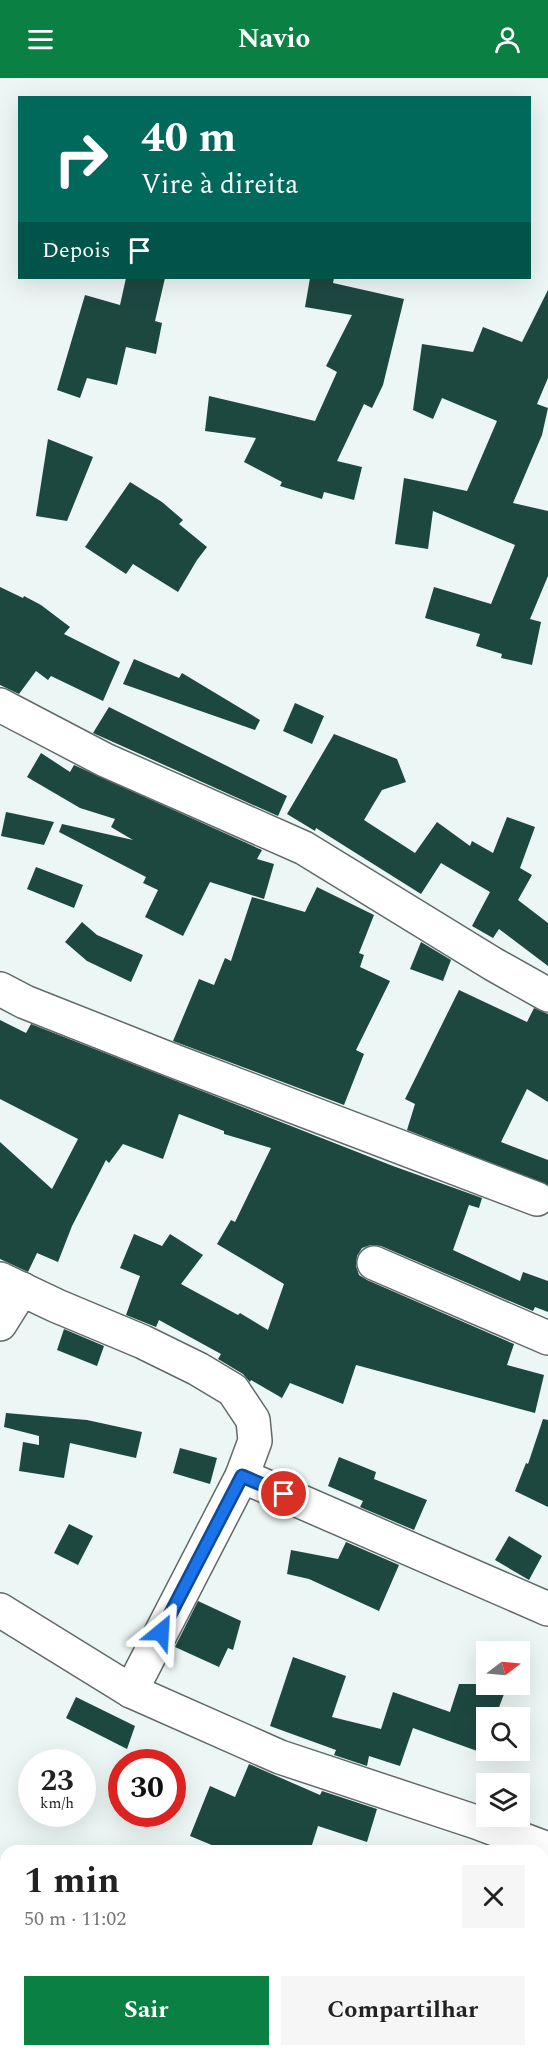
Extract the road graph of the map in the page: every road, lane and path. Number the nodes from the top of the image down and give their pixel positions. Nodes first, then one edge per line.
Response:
1 (0, 705) edge
2 (0, 989) edge
3 (548, 995) edge
4 (537, 1199) dead end
5 (375, 1263) dead end
6 (11, 1284) edge
7 (0, 1324) edge
8 (548, 1338) edge
9 (242, 1476) junction
10 (548, 1609) edge
11 (0, 1610) edge
12 (131, 1691) junction
13 (537, 1845) edge

1 - 3 street
2 - 4 street
5 - 8 street
6 - 7 street
6 - 9 street
9 - 10 street
9 - 12 street
11 - 12 street
12 - 13 street

